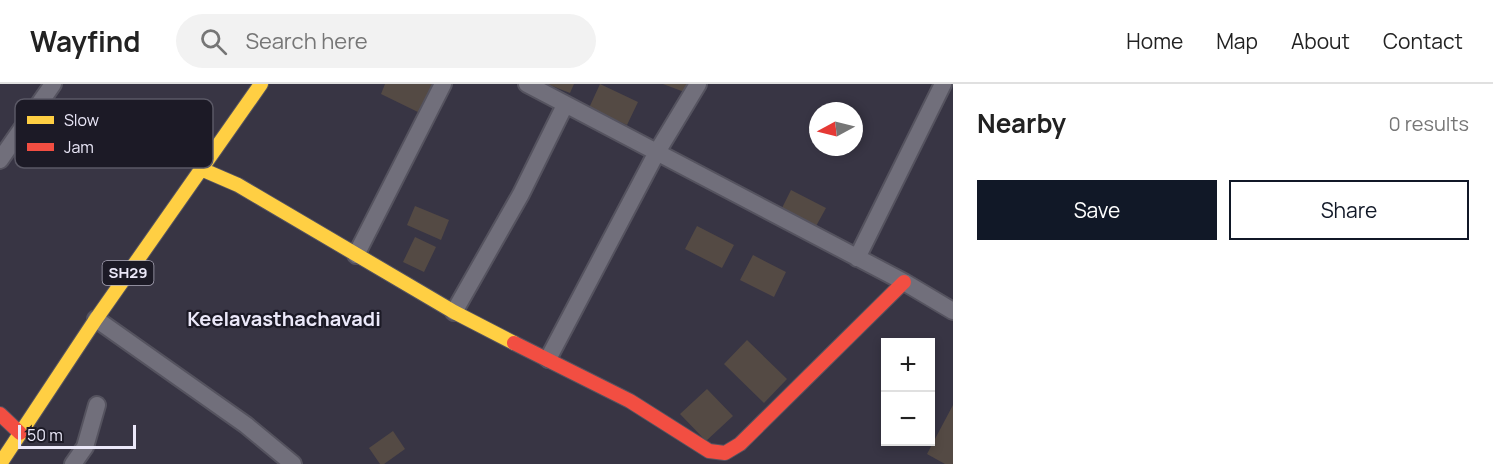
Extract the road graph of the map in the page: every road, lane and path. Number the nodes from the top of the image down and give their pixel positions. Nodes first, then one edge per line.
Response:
1 (53, 84) edge
2 (261, 84) edge
3 (443, 84) edge
4 (527, 84) edge
5 (698, 84) edge
6 (943, 84) edge
7 (43, 99) edge
8 (565, 105) junction
9 (15, 138) edge
10 (213, 152) edge
11 (657, 153) junction
12 (0, 160) edge
13 (201, 169) joint
14 (356, 255) junction
15 (857, 258) junction
16 (904, 282) junction
17 (953, 311) edge
18 (454, 312) junction
19 (96, 319) junction
20 (548, 359) junction
21 (97, 405) dead end
22 (0, 414) edge
23 (20, 433) junction
24 (0, 464) edge
25 (73, 464) edge
26 (293, 464) edge

1 - 7 street
2 - 10 street, SH29
3 - 14 street
4 - 8 street
5 - 11 street
6 - 15 street
8 - 11 street
8 - 18 street
9 - 12 street
11 - 15 street
11 - 20 street
13 - 14 street
13 - 19 street, SH29
14 - 18 street
15 - 16 street
16 - 17 street
16 - 20 street
18 - 20 street
19 - 23 street, SH29
19 - 26 street
21 - 25 street
22 - 23 street
23 - 24 street, SH29

